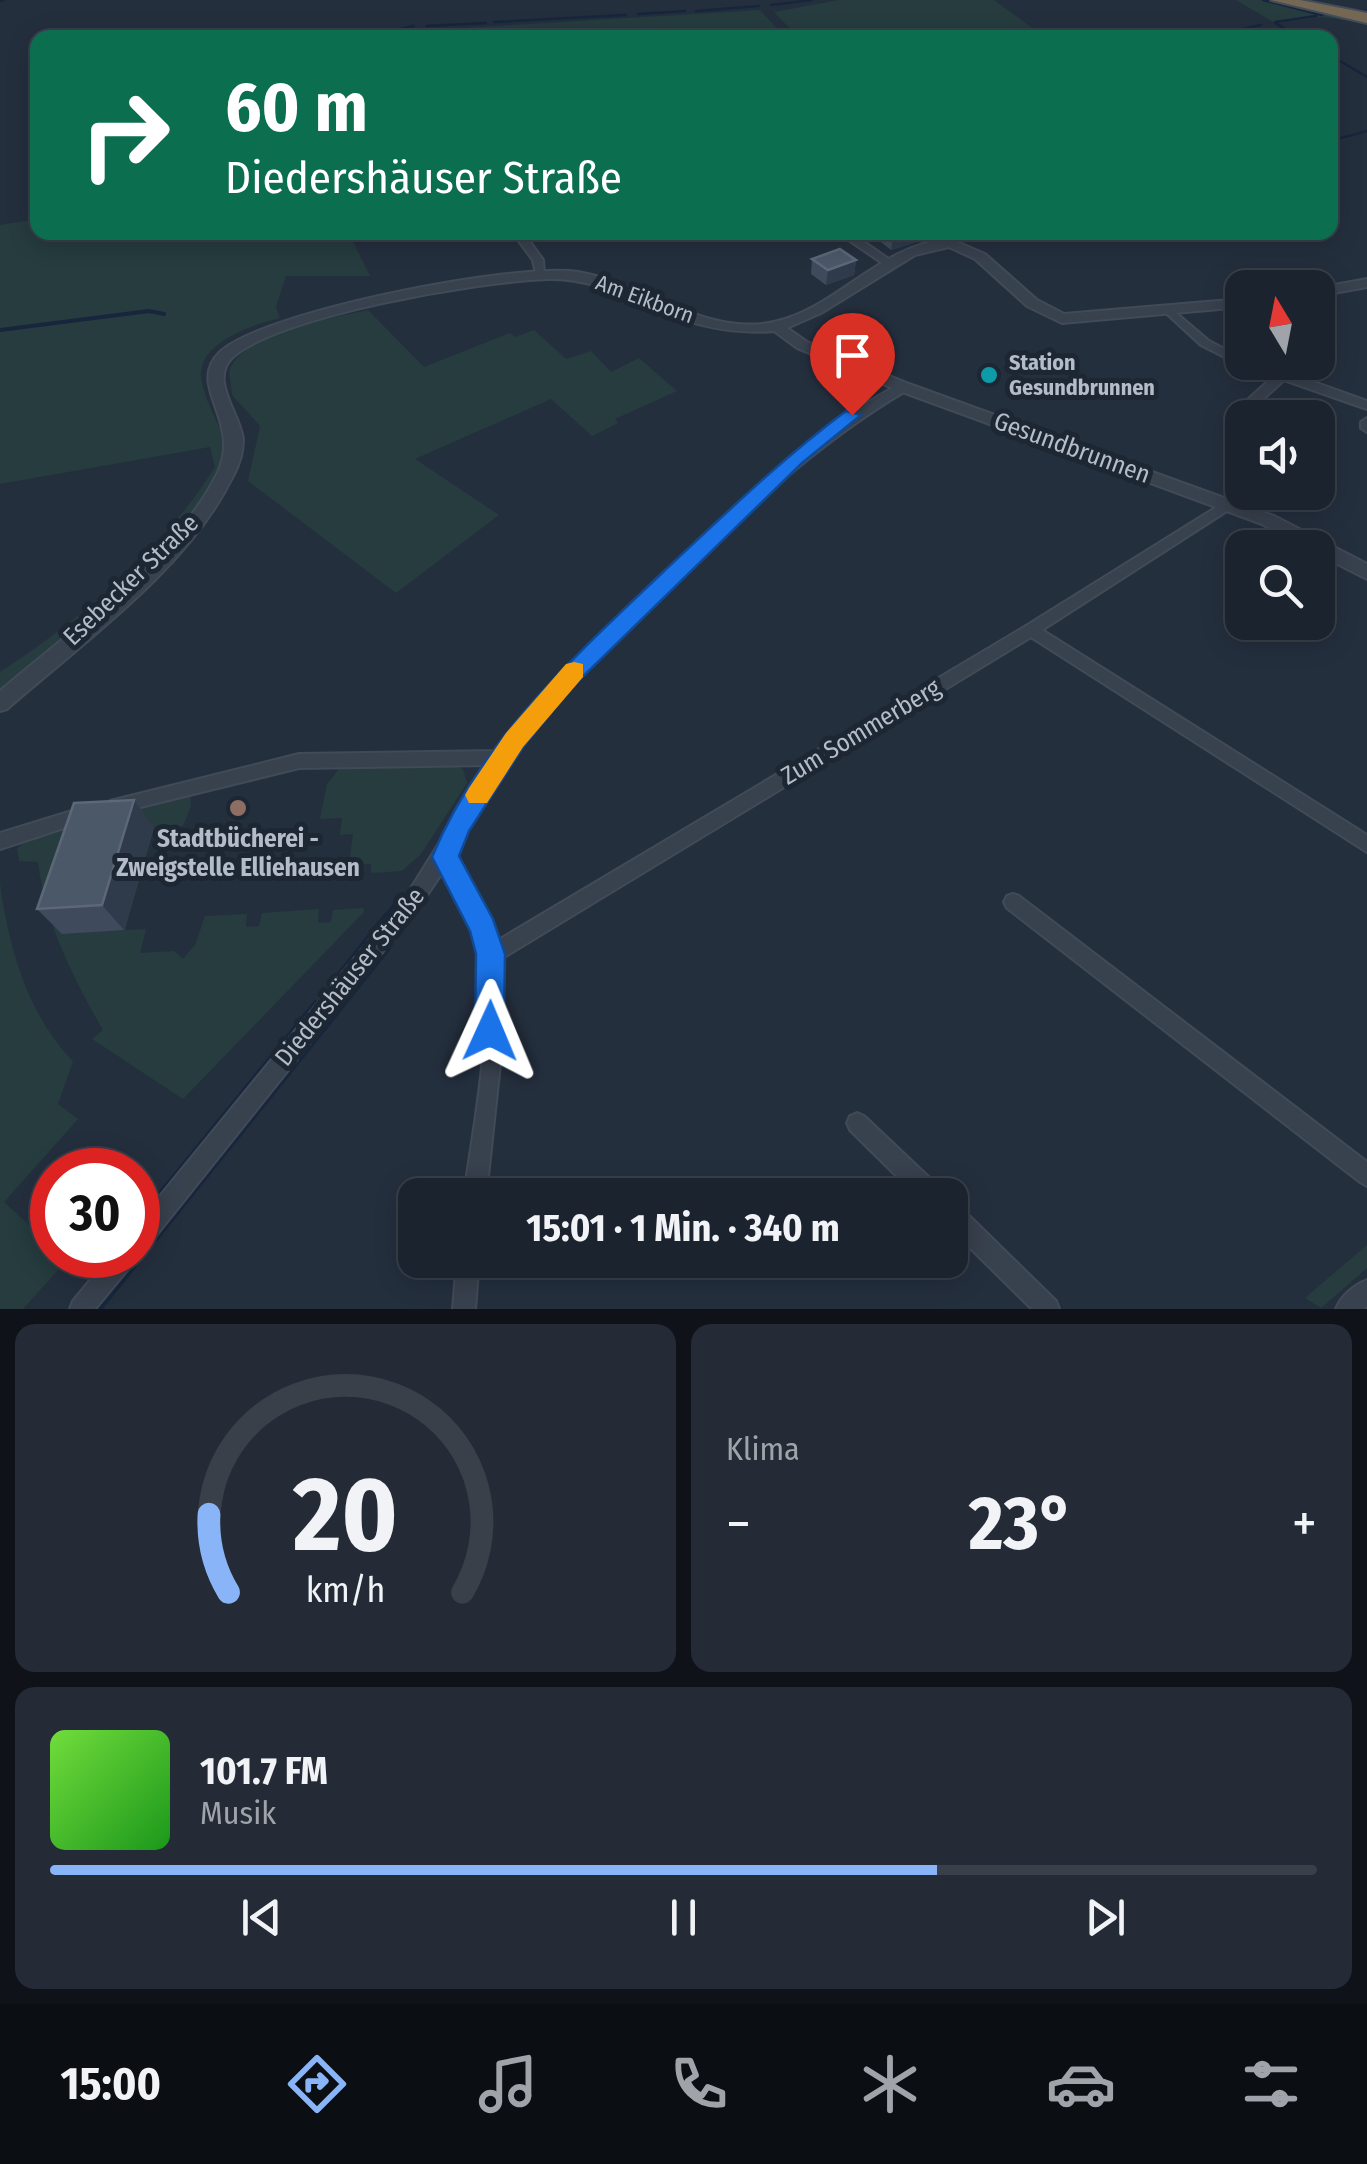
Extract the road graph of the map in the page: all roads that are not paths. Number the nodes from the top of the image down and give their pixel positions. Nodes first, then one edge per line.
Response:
1 (1278, 0) edge
2 (1287, 0) edge
3 (1367, 17) edge
4 (523, 240) edge
5 (854, 240) edge
6 (934, 240) edge
7 (943, 240) edge
8 (892, 264) junction
9 (540, 272) junction
10 (1367, 283) edge
11 (1335, 289) edge
12 (1225, 305) edge
13 (1169, 310) junction
14 (777, 327) junction
15 (1225, 353) edge
16 (1276, 380) edge
17 (1298, 380) edge
18 (903, 387) junction
19 (1254, 400) edge
20 (1367, 405) edge
21 (1225, 503) edge
22 (1225, 506) edge
23 (1240, 510) edge
24 (1367, 572) edge
25 (1031, 630) junction
26 (0, 703) edge
27 (502, 758) junction
28 (3, 840) edge
29 (1367, 844) edge
30 (446, 857) junction
31 (1013, 902) dead end
32 (490, 954) junction
33 (858, 1123) dead end
34 (1367, 1176) edge
35 (477, 1178) edge
36 (914, 1178) edge
37 (160, 1213) edge
38 (968, 1231) edge
39 (106, 1278) edge
40 (467, 1278) edge
41 (1367, 1290) edge
42 (81, 1309) edge
43 (464, 1309) edge
44 (1048, 1309) edge
45 (1347, 1309) edge

1 - 3 highway
2 - 3 highway
4 - 9 street
5 - 8 street
6 - 8 street
7 - 13 street
8 - 14 street
9 - 14 street, Am Eikborn
9 - 26 street, Esebecker Straße
10 - 11 street
12 - 13 street
13 - 15 street
14 - 18 street, Gesundbrunnen
16 - 19 street
17 - 20 street
18 - 21 street, Gesundbrunnen
18 - 27 street, Diedershäuser Straße
22 - 25 street, Zum Sommerberg
23 - 24 street, Gesundbrunnen
25 - 29 street
25 - 32 street, Zum Sommerberg
27 - 28 street
27 - 30 street, Diedershäuser Straße
30 - 32 street
30 - 37 street, Diedershäuser Straße
31 - 34 street
32 - 35 street
33 - 36 street
38 - 44 street
39 - 42 street
40 - 43 street
41 - 45 street

